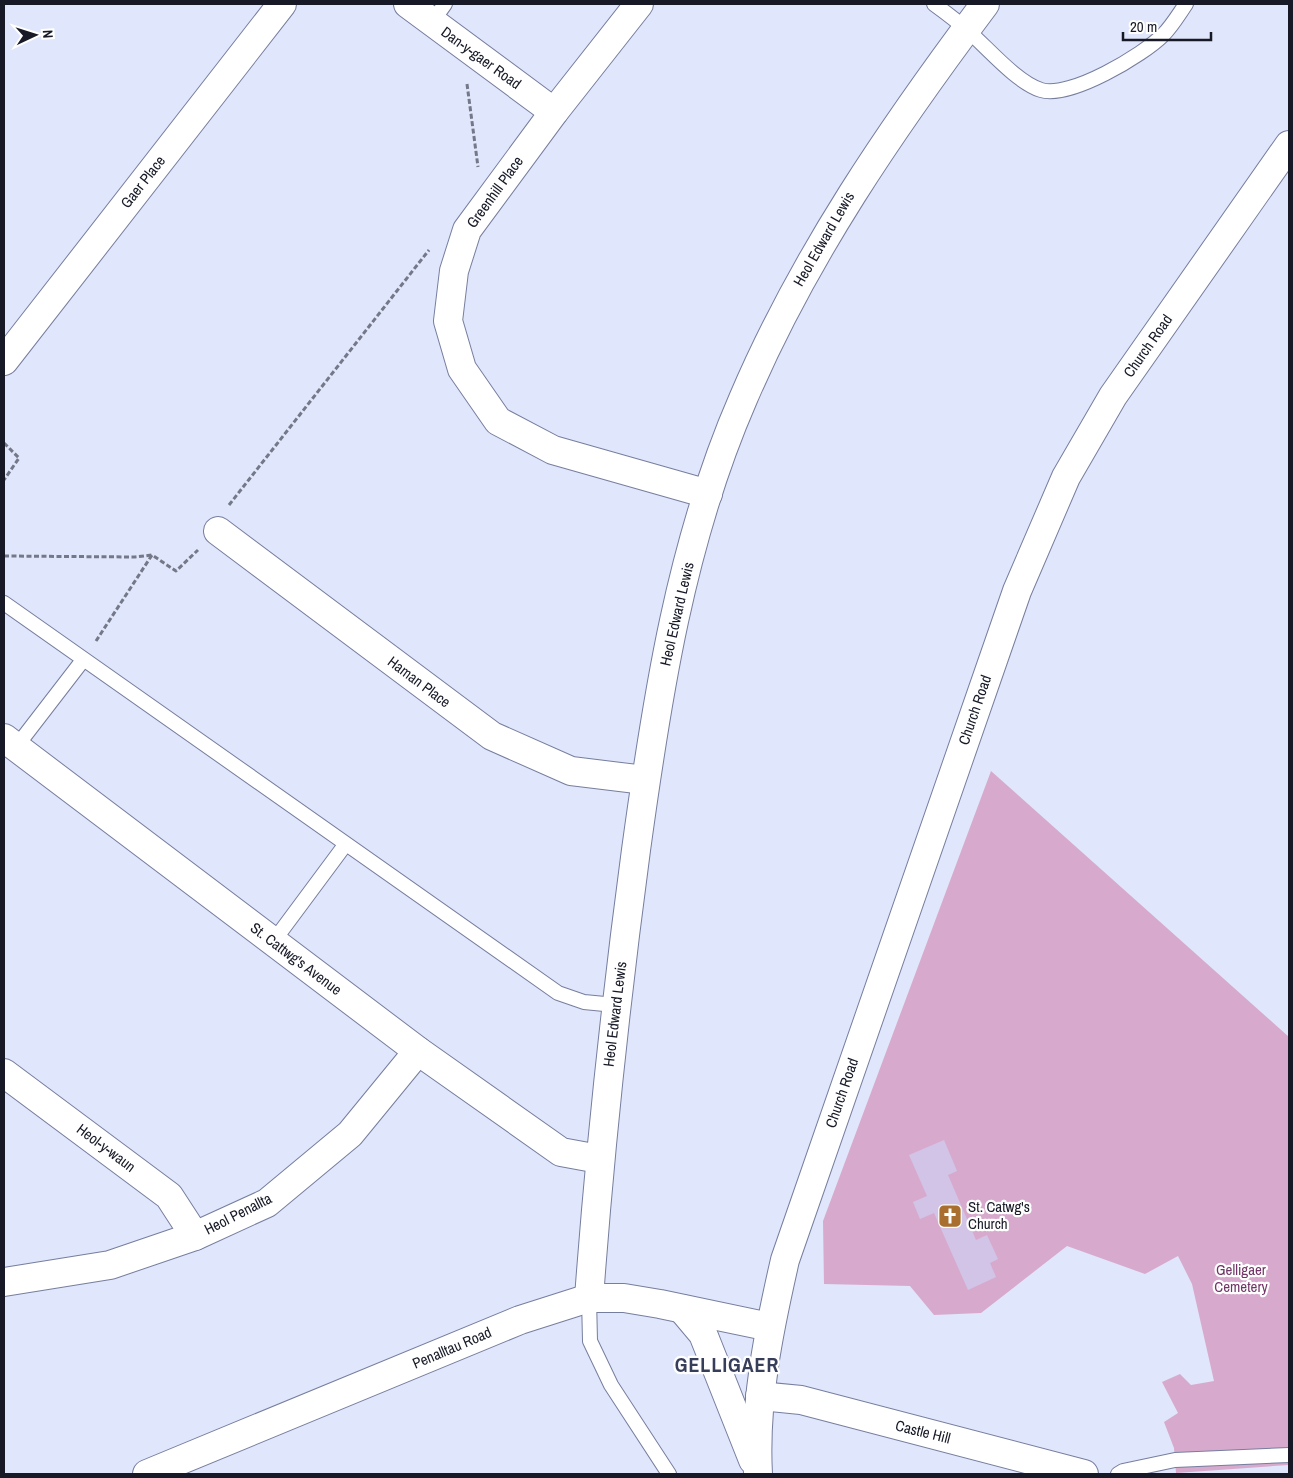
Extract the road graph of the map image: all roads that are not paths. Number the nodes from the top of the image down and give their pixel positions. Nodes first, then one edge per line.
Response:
1 (282, 4) edge
2 (408, 4) edge
3 (639, 4) edge
4 (934, 4) edge
5 (985, 4) edge
6 (1186, 4) edge
7 (438, 13) edge
8 (966, 29) junction
9 (554, 112) junction
10 (1289, 145) edge
11 (4, 361) edge
12 (708, 494) junction
13 (218, 531) road end
14 (4, 603) edge
15 (83, 660) junction
16 (10, 742) edge
17 (645, 780) junction
18 (344, 845) junction
19 (273, 942) junction
20 (615, 1005) junction
21 (418, 1051) junction
22 (4, 1072) edge
23 (599, 1159) junction
24 (195, 1236) junction
25 (4, 1282) edge
26 (589, 1298) junction
27 (682, 1308) junction
28 (770, 1327) junction
29 (760, 1396) junction
30 (1289, 1455) edge
31 (757, 1473) edge
32 (147, 1474) edge
33 (669, 1474) edge
34 (1084, 1474) edge
35 (1118, 1474) edge

1 - 11 street, Gaer Place
2 - 7 street, Dan-y-gaer Road
3 - 9 street, Greenhill Place
4 - 8 lane
5 - 8 street, Heol Edward Lewis
6 - 8 lane
7 - 9 street, Dan-y-gaer Road
8 - 12 street, Heol Edward Lewis
9 - 12 street, Greenhill Place
10 - 28 street, Church Road
12 - 17 street, Heol Edward Lewis
13 - 17 street, Haman Place
14 - 15 lane
15 - 16 lane
15 - 18 lane
16 - 19 street, St. Cattwg's Avenue
17 - 20 street, Heol Edward Lewis
18 - 19 lane
18 - 20 lane
19 - 21 street, St. Cattwg's Avenue
20 - 23 street, Heol Edward Lewis
21 - 23 street, St. Cattwg's Avenue
21 - 24 street, Heol Penallta
22 - 24 street, Heol-y-waun
23 - 26 street, Heol Edward Lewis
24 - 25 street, Heol Penallta
26 - 27 street, Penalltau Road
26 - 32 street, Penalltau Road
26 - 33 lane
27 - 28 street, Penalltau Road
27 - 31 street
28 - 29 street, Church Road
29 - 31 street, Church Road
29 - 34 street, Castle Hill
30 - 35 lane

